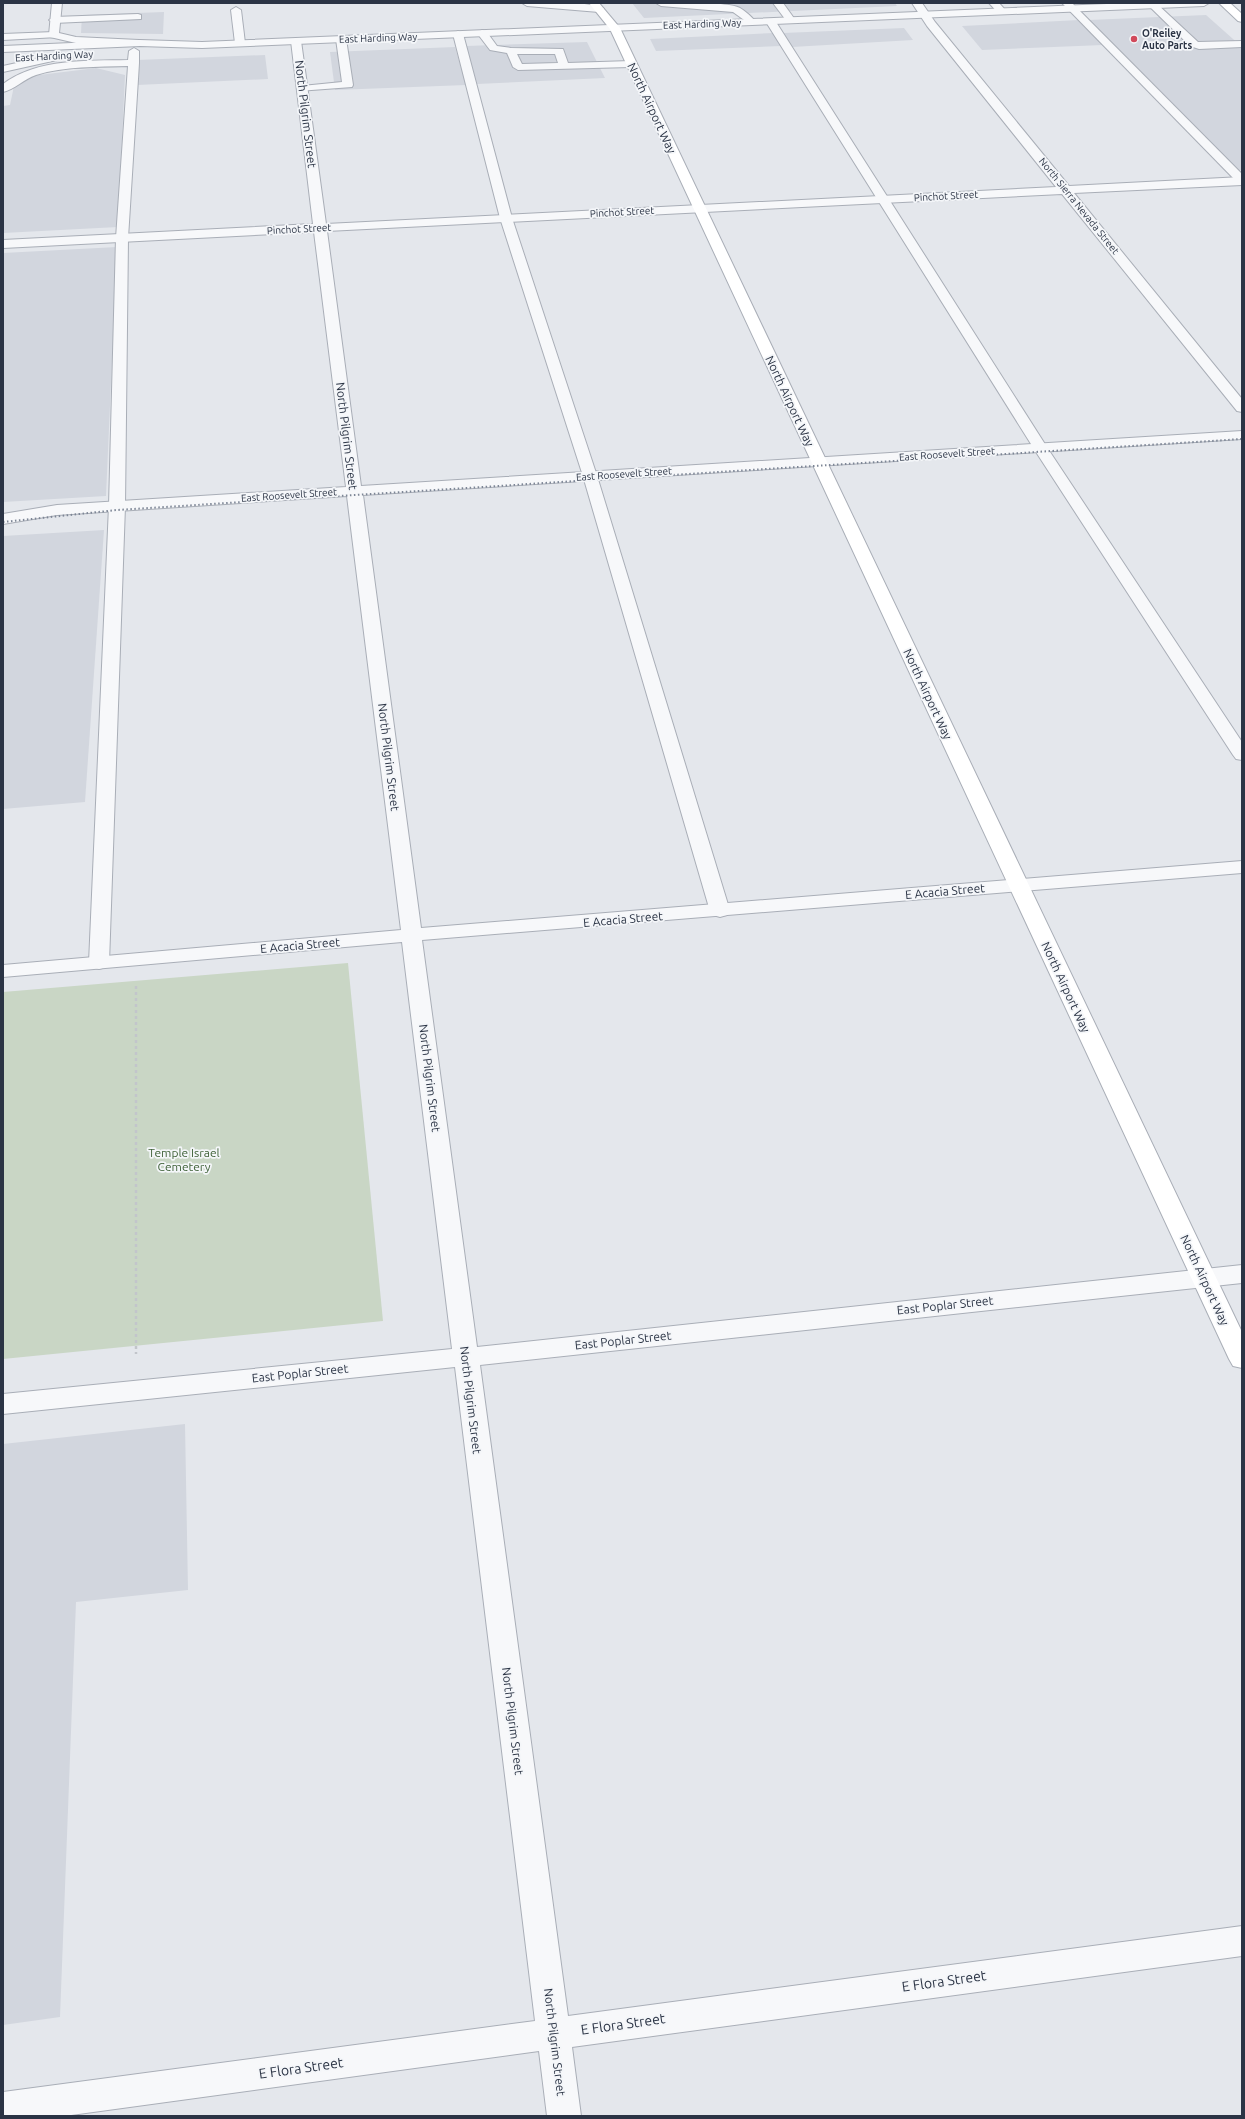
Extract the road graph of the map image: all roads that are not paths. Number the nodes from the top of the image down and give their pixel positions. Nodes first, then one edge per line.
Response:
1 (56, 3) edge
2 (527, 3) edge
3 (661, 3) edge
4 (778, 3) edge
5 (917, 3) edge
6 (994, 3) edge
7 (1204, 3) edge
8 (1224, 3) edge
9 (1153, 5) junction
10 (596, 6) edge
11 (1070, 6) edge
12 (236, 10) dead end
13 (1002, 12) junction
14 (925, 15) junction
15 (138, 17) dead end
16 (1242, 19) edge
17 (54, 20) junction
18 (791, 21) junction
19 (751, 22) junction
20 (772, 22) junction
21 (615, 28) junction
22 (482, 33) junction
23 (458, 34) junction
24 (54, 35) junction
25 (3, 37) edge
26 (341, 39) junction
27 (296, 41) junction
28 (240, 43) junction
29 (1242, 44) edge
30 (3, 49) edge
31 (136, 52) junction
32 (511, 52) junction
33 (62, 56) junction
34 (3, 58) edge
35 (631, 64) junction
36 (564, 66) junction
37 (3, 69) edge
38 (3, 89) edge
39 (302, 89) junction
40 (1242, 181) edge
41 (1066, 190) junction
42 (884, 199) junction
43 (700, 209) junction
44 (506, 218) junction
45 (320, 228) junction
46 (122, 238) junction
47 (3, 244) edge
48 (1242, 408) edge
49 (1242, 435) edge
50 (1242, 444) edge
51 (1044, 452) junction
52 (821, 467) junction
53 (591, 481) junction
54 (355, 496) junction
55 (117, 511) junction
56 (5, 519) edge
57 (1242, 755) edge
58 (1242, 867) edge
59 (1018, 885) junction
60 (720, 911) junction
61 (411, 935) junction
62 (98, 963) junction
63 (3, 971) edge
64 (1242, 1274) edge
65 (1203, 1277) junction
66 (466, 1358) junction
67 (1242, 1359) edge
68 (3, 1404) edge
69 (1242, 1941) edge
70 (554, 2034) junction
71 (3, 2108) edge
72 (564, 2116) edge

1 - 17 street
2 - 10 street
3 - 19 lane
4 - 18 lane
5 - 14 street, North Sierra Nevada Street
6 - 13 lane
7 - 9 street, East Harding Way
8 - 16 main road
9 - 11 street, East Harding Way
9 - 29 lane
10 - 21 main road, North Airport Way
11 - 13 street, East Harding Way
11 - 40 lane
12 - 28 lane
13 - 14 street, East Harding Way
14 - 18 street, East Harding Way
14 - 41 street, North Sierra Nevada Street
15 - 17 lane
17 - 24 street
18 - 20 street, East Harding Way
19 - 20 street, East Harding Way
19 - 21 street, East Harding Way
20 - 42 lane
21 - 22 street, East Harding Way
21 - 35 main road, North Airport Way
22 - 23 street, East Harding Way
22 - 32 lane
23 - 26 street, East Harding Way
23 - 44 lane
24 - 25 lane
24 - 31 street
26 - 27 street, East Harding Way
26 - 39 lane
27 - 28 street, East Harding Way
27 - 39 street, North Pilgrim Street
28 - 31 street, East Harding Way
30 - 31 street, East Harding Way
31 - 33 street, East Harding Way
31 - 38 lane
31 - 46 lane
32 - 36 lane
32 - 36 lane
33 - 34 street, East Harding Way
33 - 37 street
35 - 36 lane
35 - 43 main road, North Airport Way
39 - 45 street, North Pilgrim Street
40 - 41 street, Pinchot Street
41 - 42 street, Pinchot Street
41 - 48 street, North Sierra Nevada Street
42 - 43 street, Pinchot Street
42 - 51 lane
43 - 44 street, Pinchot Street
43 - 52 main road, North Airport Way
44 - 45 street, Pinchot Street
44 - 53 lane
45 - 46 street, Pinchot Street
45 - 54 street, North Pilgrim Street
46 - 47 street, Pinchot Street
46 - 55 lane
49 - 51 street, East Roosevelt Street
50 - 51 street, East Roosevelt Street
51 - 52 street, East Roosevelt Street
51 - 57 lane
52 - 53 street, East Roosevelt Street
52 - 59 main road, North Airport Way
53 - 54 street, East Roosevelt Street
53 - 60 lane
54 - 55 street, East Roosevelt Street
54 - 61 street, North Pilgrim Street
55 - 56 street, East Roosevelt Street
55 - 62 lane
58 - 59 street, E Acacia Street
59 - 60 street, E Acacia Street
59 - 65 main road, North Airport Way
60 - 61 street, E Acacia Street
61 - 62 street, E Acacia Street
61 - 66 street, North Pilgrim Street
62 - 63 street, E Acacia Street
64 - 65 street, East Poplar Street
65 - 66 street, East Poplar Street
65 - 67 main road, North Airport Way
66 - 68 street, East Poplar Street
66 - 70 street, North Pilgrim Street
69 - 70 street, E Flora Street
70 - 71 street, E Flora Street
70 - 72 street, North Pilgrim Street

